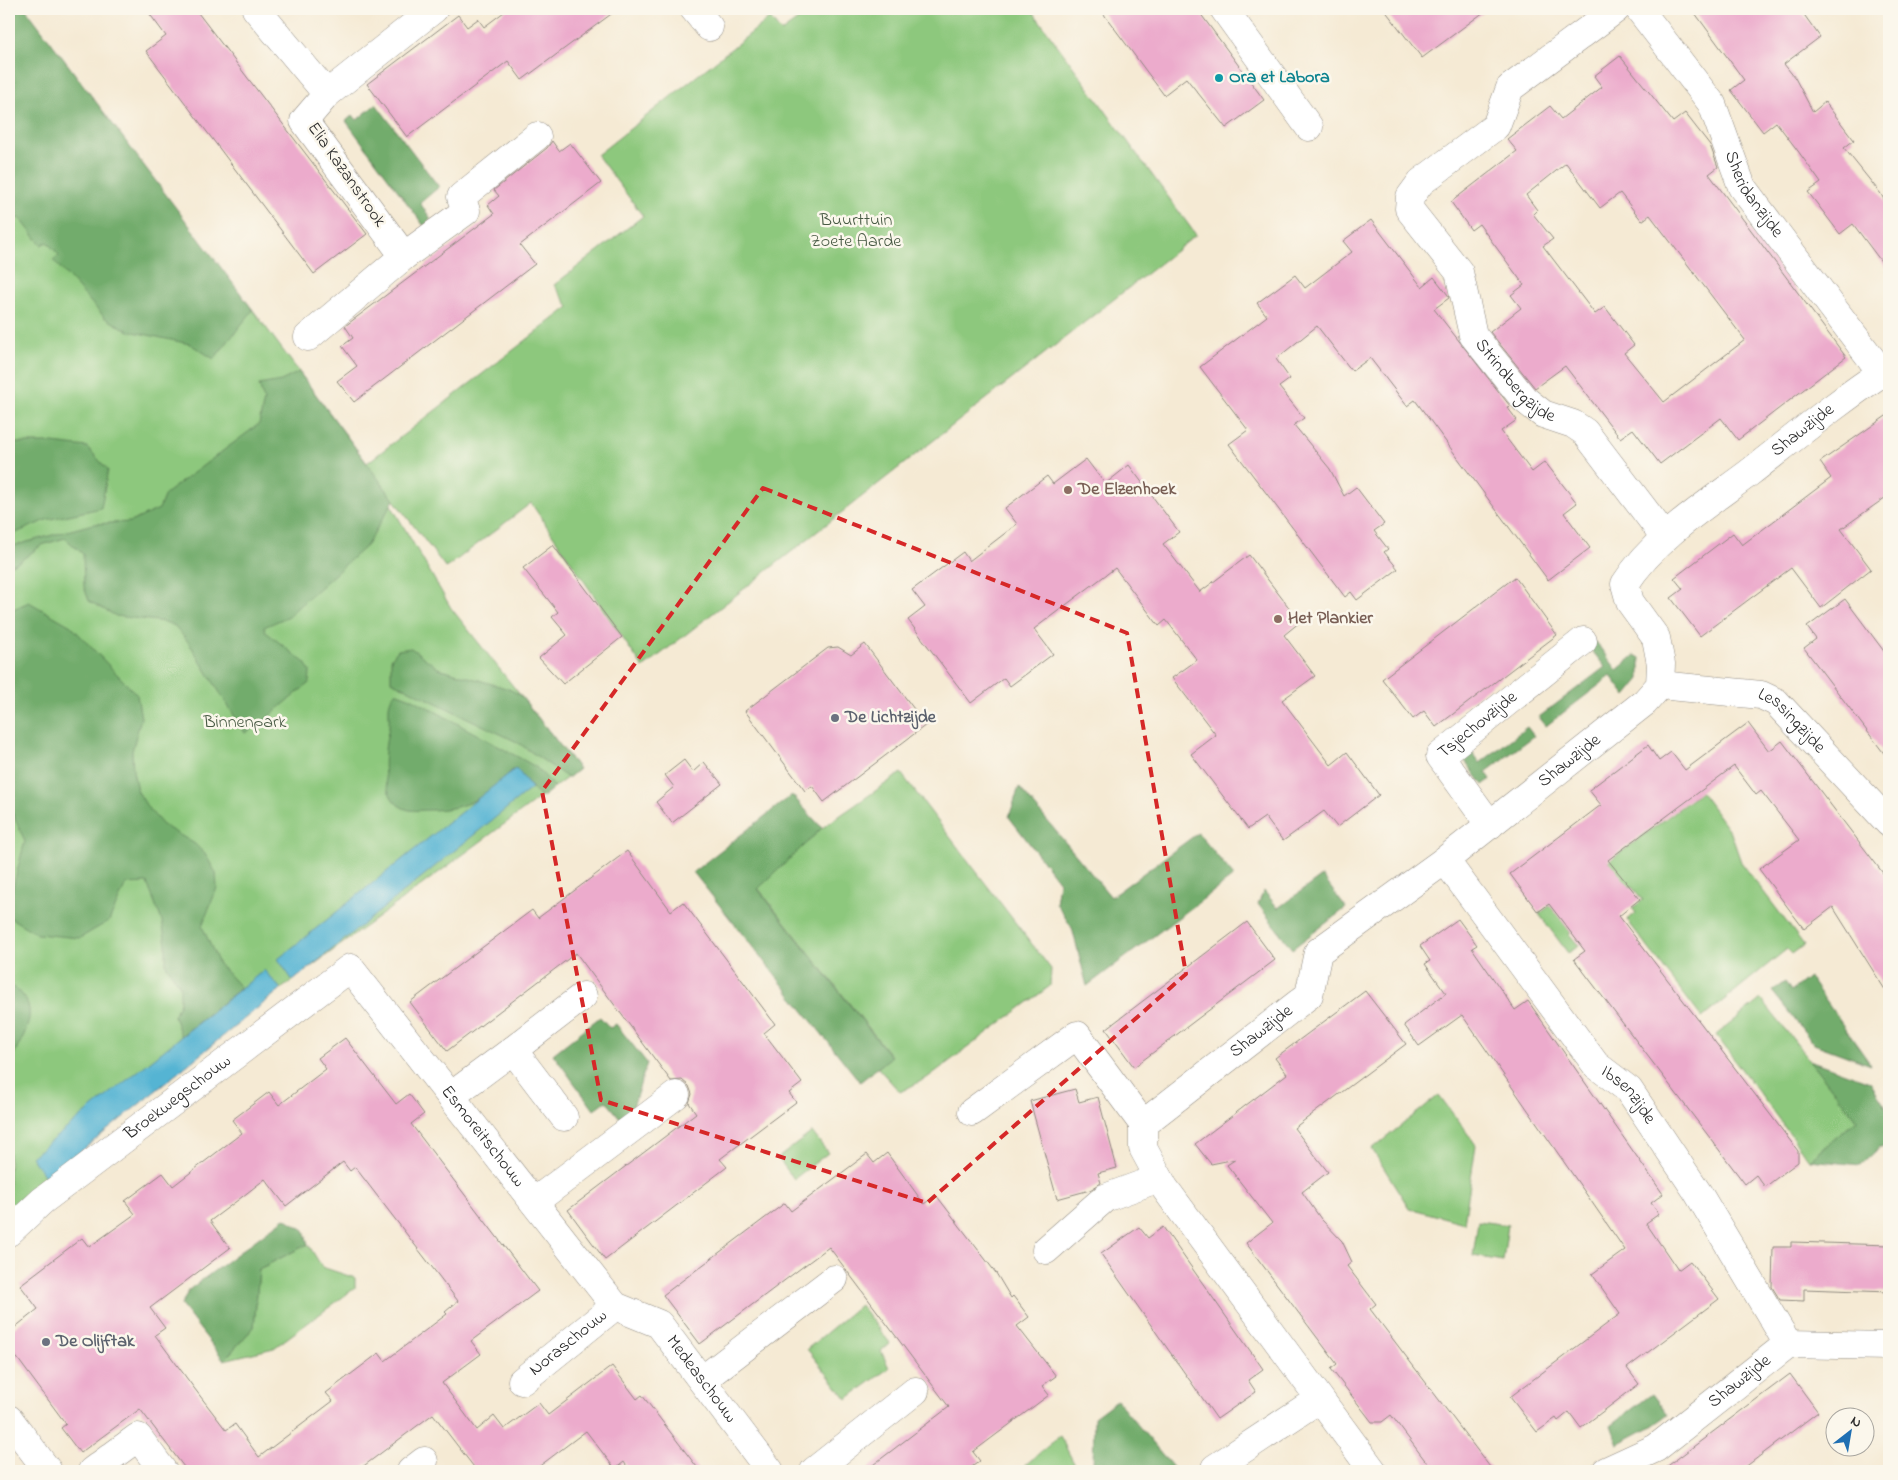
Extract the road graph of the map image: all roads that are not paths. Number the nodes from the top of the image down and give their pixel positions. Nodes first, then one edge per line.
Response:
1 (256, 9) edge
2 (434, 9) edge
3 (1224, 9) edge
4 (1616, 9) edge
5 (1639, 9) edge
6 (327, 94) junction
7 (1310, 127) dead end
8 (537, 136) dead end
9 (404, 256) junction
10 (308, 337) dead end
11 (1886, 371) edge
12 (1665, 537) junction
13 (1583, 641) dead end
14 (1660, 685) junction
15 (1889, 823) edge
16 (1490, 825) junction
17 (1445, 860) junction
18 (350, 968) joint
19 (583, 996) dead end
20 (513, 1050) junction
21 (676, 1095) dead end
22 (451, 1096) junction
23 (972, 1112) dead end
24 (564, 1117) dead end
25 (1143, 1124) junction
26 (1159, 1178) junction
27 (534, 1202) junction
28 (9, 1232) edge
29 (1046, 1250) dead end
30 (834, 1279) dead end
31 (615, 1306) junction
32 (1788, 1344) junction
33 (1889, 1346) edge
34 (702, 1380) junction
35 (522, 1381) dead end
36 (915, 1391) dead end
37 (1319, 1399) junction
38 (9, 1419) edge
39 (1215, 1468) dead end
40 (48, 1471) edge
41 (92, 1471) edge
42 (163, 1471) edge
43 (770, 1471) edge
44 (814, 1471) edge
45 (1373, 1471) edge
46 (1606, 1471) edge

1 - 6 street, Elia Kazanstrook
2 - 6 street, Elia Kazanstrook
3 - 7 street
4 - 12 street, Strindbergzijde
5 - 11 street, Sheridanzijde
6 - 9 street, Elia Kazanstrook
8 - 9 street
9 - 10 street
11 - 12 street, Shawzijde
12 - 14 street, Shawzijde
13 - 16 street, Tsjechovzijde
14 - 15 street, Lessingzijde
14 - 16 street, Shawzijde
16 - 17 street, Shawzijde
17 - 25 street, Shawzijde
17 - 32 street, Ibsenzijde
18 - 22 street, Esmoreitschouw
18 - 28 street, Broekwegschouw
19 - 20 street
20 - 22 street
20 - 24 street
21 - 27 street
22 - 27 street, Esmoreitschouw
23 - 25 street
25 - 26 street
26 - 29 street
26 - 37 street
27 - 31 street, Esmoreitschouw
30 - 34 street
31 - 34 street, Medeaschouw
31 - 35 street, Noraschouw
32 - 33 street, Shawzijde
32 - 46 street, Shawzijde
34 - 43 street, Medeaschouw
36 - 44 street
37 - 39 street
37 - 45 street
38 - 40 street
41 - 42 street

